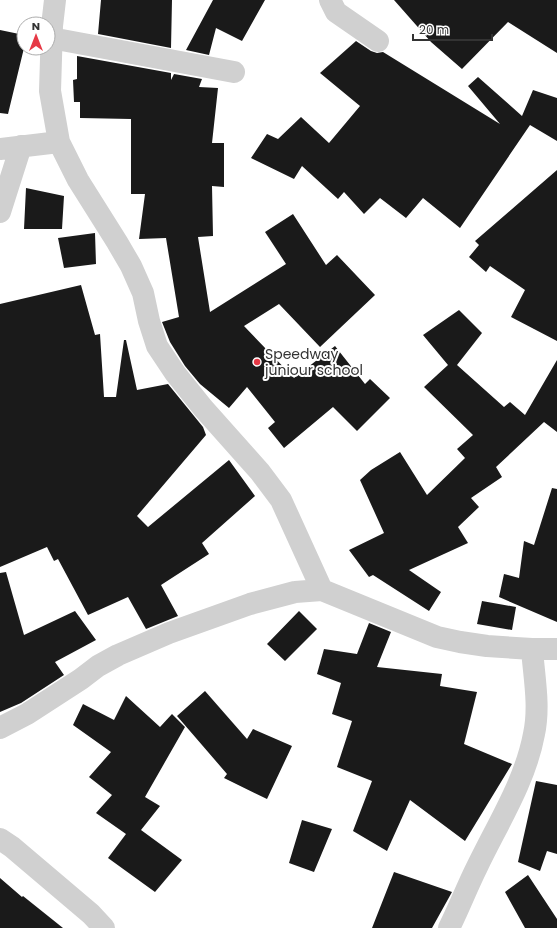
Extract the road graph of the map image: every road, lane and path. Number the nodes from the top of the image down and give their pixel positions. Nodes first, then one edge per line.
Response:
1 (55, 0) edge
2 (330, 0) edge
3 (53, 16) edge
4 (56, 39) edge
5 (378, 41) dead end
6 (51, 56) edge
7 (234, 72) dead end
8 (59, 142) junction
9 (10, 147) edge
10 (0, 212) edge
11 (322, 590) junction
12 (532, 649) junction
13 (557, 649) edge
14 (0, 728) edge
15 (0, 839) edge
16 (104, 928) edge
17 (449, 928) edge

1 - 3 street
2 - 5 street
4 - 7 street
6 - 8 street
8 - 9 street
8 - 11 street
9 - 10 street
11 - 12 street
11 - 14 street
12 - 13 street
12 - 17 street
15 - 16 street

